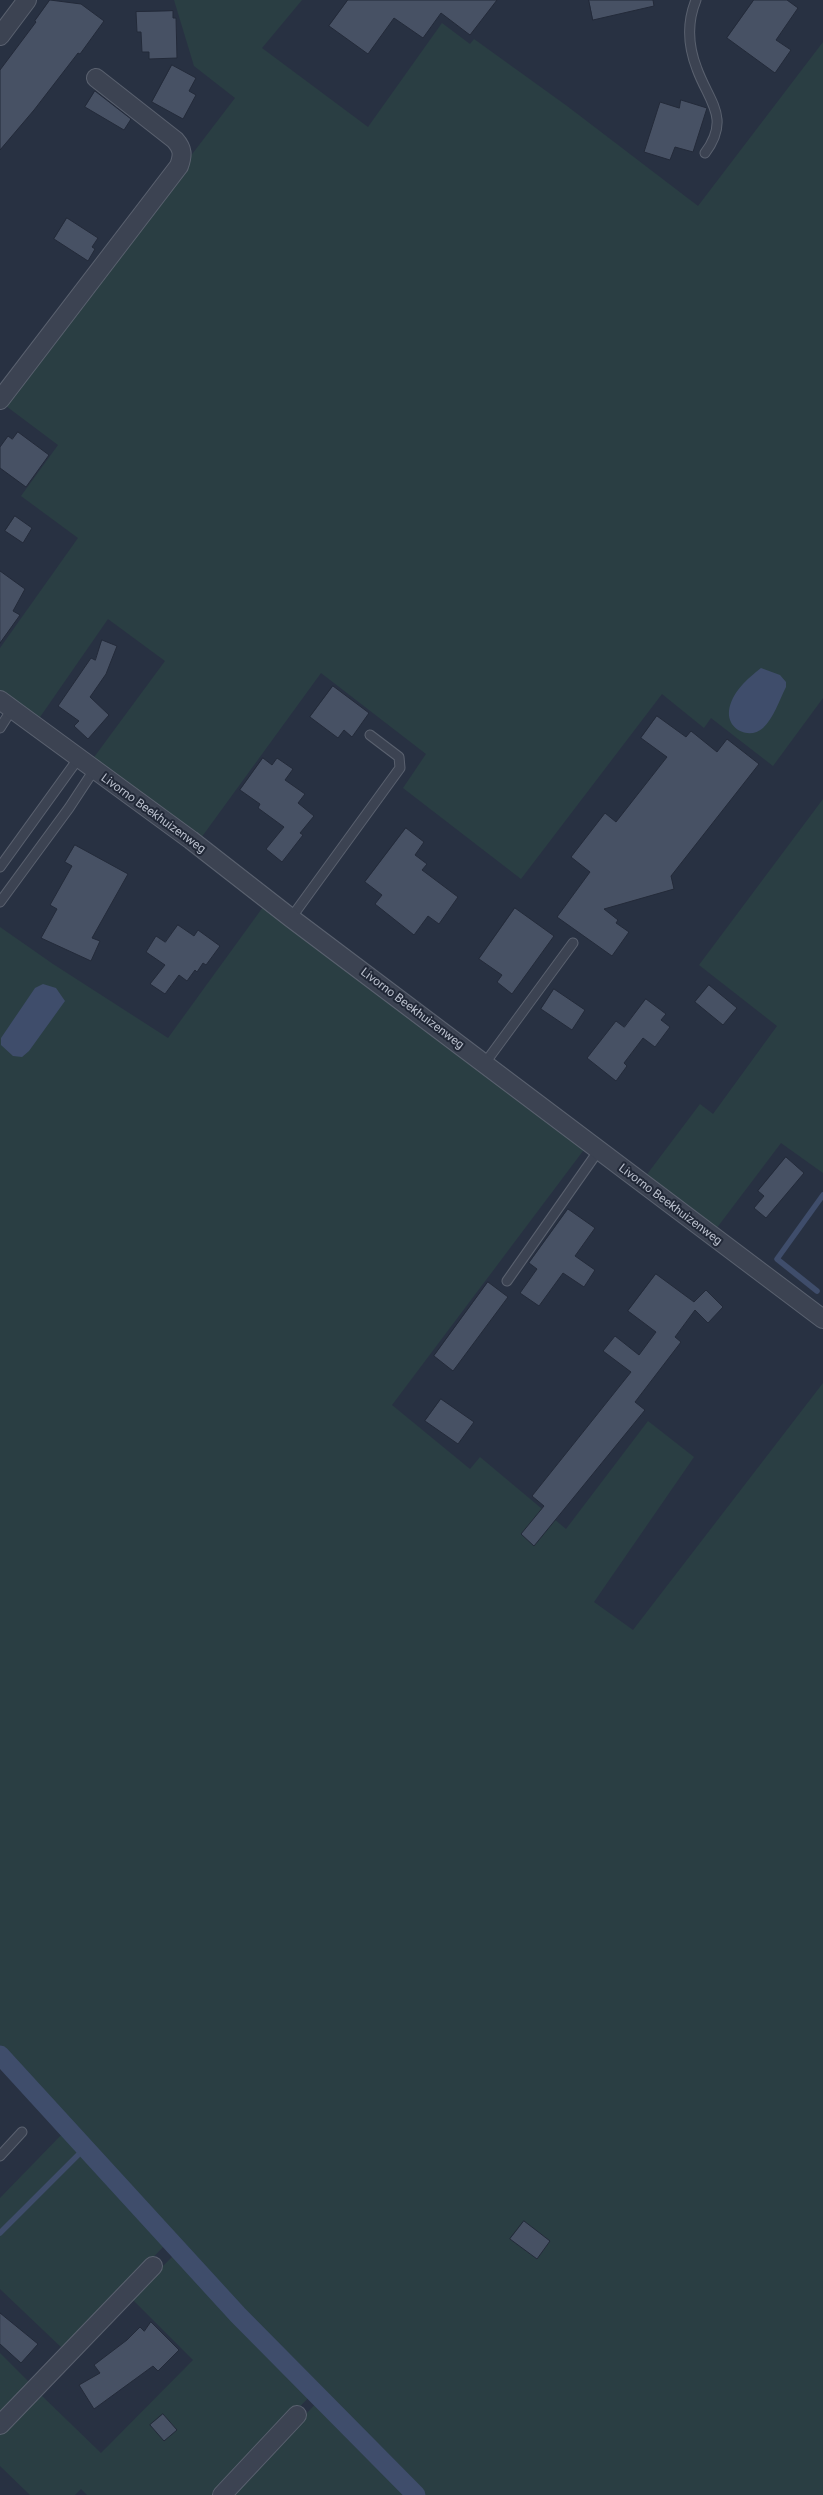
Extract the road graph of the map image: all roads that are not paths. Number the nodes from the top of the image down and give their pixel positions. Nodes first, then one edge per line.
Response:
1 (27, 0) edge
2 (696, 0) edge
3 (0, 36) edge
4 (96, 78) dead end
5 (705, 153) dead end
6 (0, 400) edge
7 (6, 705) edge
8 (0, 728) edge
9 (370, 735) dead end
10 (78, 759) junction
11 (94, 770) junction
12 (0, 867) edge
13 (0, 902) edge
14 (291, 918) junction
15 (573, 943) dead end
16 (485, 1063) junction
17 (599, 1150) junction
18 (508, 1281) dead end
19 (823, 1319) edge
20 (22, 2132) dead end
21 (0, 2156) edge
22 (153, 2266) dead end
23 (297, 2415) dead end
24 (0, 2425) edge
25 (222, 2495) edge

1 - 3 street
2 - 5 lane
4 - 6 street
7 - 8 lane
7 - 10 street, Livorno Beekhuizenweg
9 - 14 lane
10 - 11 street, Livorno Beekhuizenweg
10 - 12 lane
11 - 13 lane
11 - 14 street, Livorno Beekhuizenweg
14 - 16 street, Livorno Beekhuizenweg
15 - 16 lane
16 - 17 street, Livorno Beekhuizenweg
17 - 18 lane
17 - 19 street, Livorno Beekhuizenweg
20 - 21 lane
22 - 24 street
23 - 25 street

